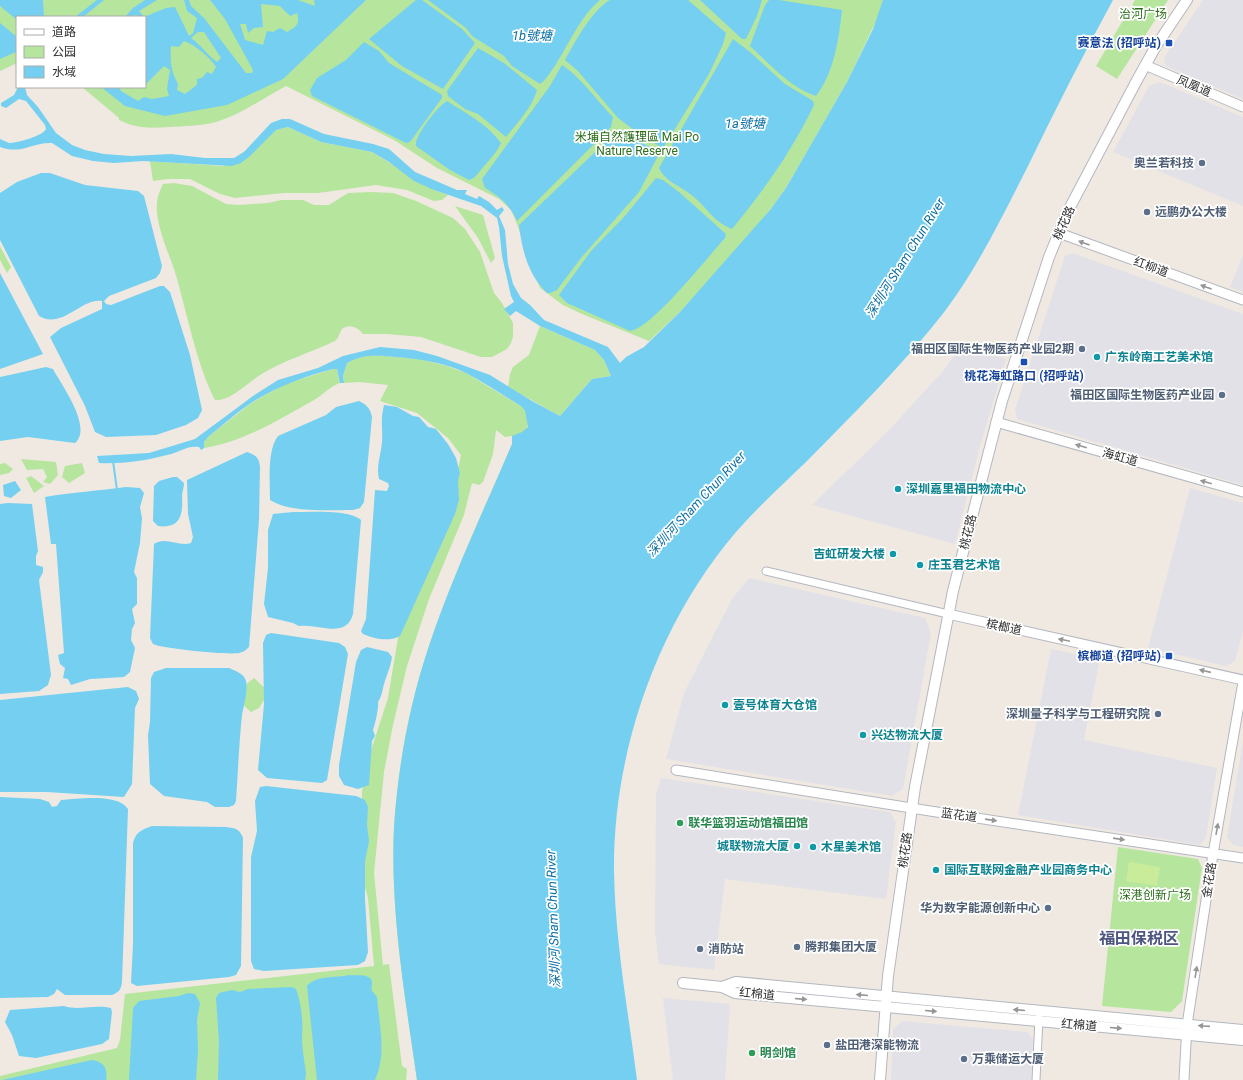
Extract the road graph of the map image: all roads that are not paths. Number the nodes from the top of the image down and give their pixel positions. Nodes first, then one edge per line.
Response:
1 (1187, 0) edge
2 (1145, 65) junction
3 (1243, 108) edge
4 (1059, 233) junction
5 (1243, 300) edge
6 (996, 422) junction
7 (1243, 492) edge
8 (766, 571) dead end
9 (948, 614) junction
10 (1243, 681) edge
11 (676, 770) dead end
12 (911, 808) junction
13 (1213, 854) junction
14 (1243, 858) edge
15 (683, 983) dead end
16 (885, 1002) junction
17 (1039, 1016) junction
18 (1187, 1030) junction
19 (1243, 1030) edge
20 (1243, 1040) edge
21 (880, 1080) edge
22 (1036, 1080) edge
23 (1184, 1080) edge

1 - 2 main road, 桃花路
2 - 3 street, 凤凰道
2 - 4 main road, 桃花路
5 -> 4 street, 红柳道
4 - 6 main road, 桃花路
7 -> 6 street, 海虹道
6 - 9 main road, 桃花路
8 - 9 street, 槟榔道
10 -> 9 street, 槟榔道
9 - 12 main road, 桃花路
13 -> 10 street, 金花路
11 - 12 street, 蓝花道
12 -> 13 street, 蓝花道
12 - 16 main road, 桃花路
13 - 14 street, 蓝花道
18 -> 13 street, 金花路
15 - 16 main road, 红棉道
16 - 17 main road, 红棉道
16 - 21 main road, 桃花路
17 - 18 main road, 红棉道
17 - 22 street
19 -> 18 main road, 红棉道
18 - 20 main road, 红棉道
18 - 23 street, 金花路

